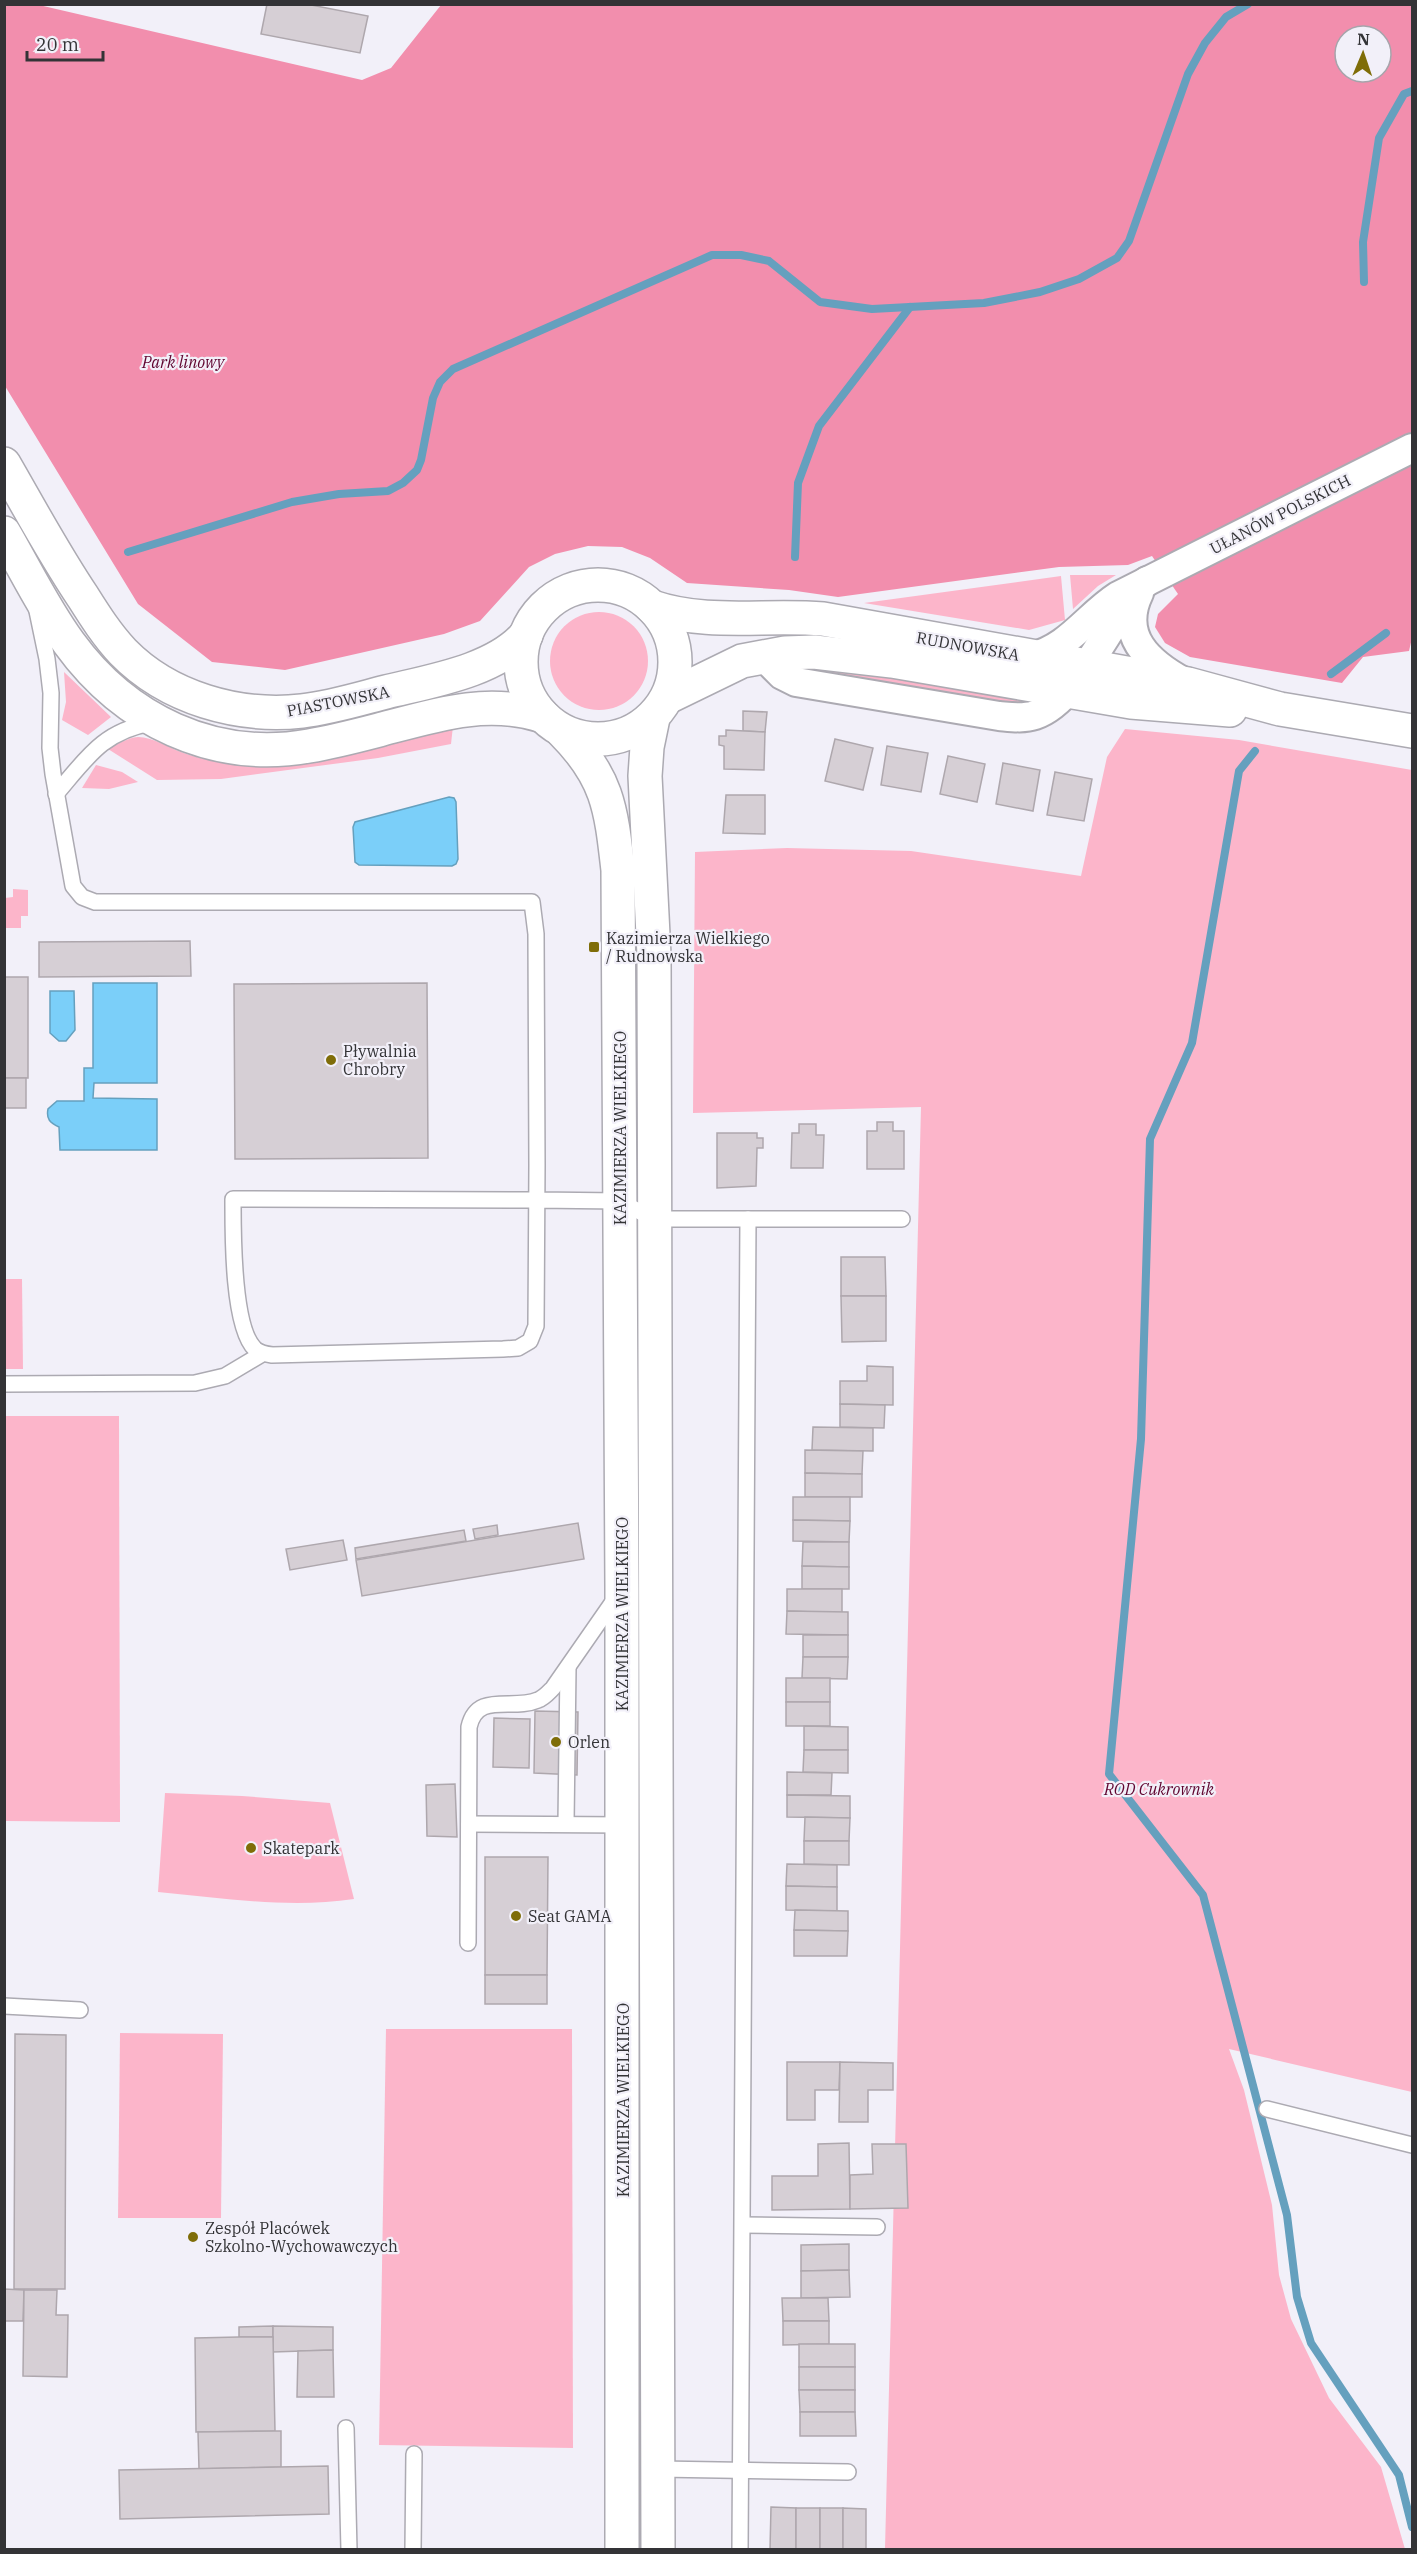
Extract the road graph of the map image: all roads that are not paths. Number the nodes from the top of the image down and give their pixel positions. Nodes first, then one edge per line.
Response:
1 (1413, 448) edge
2 (4, 464) edge
3 (4, 533) edge
4 (27, 572) junction
5 (1147, 582) junction
6 (652, 607) junction
7 (526, 634) junction
8 (1031, 657) junction
9 (1076, 679) junction
10 (1188, 684) junction
11 (660, 707) junction
12 (1280, 709) junction
13 (157, 722) junction
14 (553, 723) junction
15 (1413, 731) edge
16 (56, 794) junction
17 (536, 1200) junction
18 (620, 1201) junction
19 (653, 1219) junction
20 (748, 1219) junction
21 (902, 1219) dead end
22 (262, 1354) junction
23 (4, 1384) edge
24 (622, 1588) junction
25 (568, 1668) junction
26 (566, 1823) junction
27 (469, 1824) junction
28 (623, 1825) junction
29 (656, 1825) junction
30 (468, 1943) dead end
31 (4, 2006) edge
32 (80, 2010) dead end
33 (1267, 2109) dead end
34 (1413, 2145) edge
35 (743, 2225) junction
36 (877, 2227) dead end
37 (346, 2428) dead end
38 (414, 2454) dead end
39 (659, 2469) junction
40 (740, 2470) junction
41 (848, 2472) dead end
42 (349, 2550) edge
43 (413, 2550) edge
44 (622, 2550) edge
45 (658, 2550) edge
46 (740, 2550) edge

1 - 5 street, UŁANÓW POLSKICH
2 - 7 main road, PIASTOWSKA
3 - 4 main road
4 - 13 main road
4 - 16 lane
5 - 8 street, UŁANÓW POLSKICH
5 - 9 street, UŁANÓW POLSKICH
5 - 10 street
6 - 7 main road
6 - 8 main road, RUDNOWSKA
6 - 11 main road
7 - 14 main road
8 - 9 main road, RUDNOWSKA
9 - 10 main road, RUDNOWSKA
9 - 11 main road, RUDNOWSKA
9 - 12 main road, RUDNOWSKA
10 - 12 main road, RUDNOWSKA
11 - 14 main road
11 - 19 main road, KAZIMIERZA WIELKIEGO
12 - 15 main road, RUDNOWSKA
13 - 14 main road
13 - 16 lane
14 - 18 main road, KAZIMIERZA WIELKIEGO
16 - 17 lane
17 - 18 lane
17 - 22 lane
17 - 22 lane
18 - 19 lane
18 - 24 main road, KAZIMIERZA WIELKIEGO
19 - 20 lane
19 - 29 main road, KAZIMIERZA WIELKIEGO
20 - 21 lane
20 - 35 lane
22 - 23 lane
24 - 25 lane
24 - 28 main road, KAZIMIERZA WIELKIEGO
25 - 26 lane
25 - 27 lane
26 - 27 lane
26 - 28 lane
27 - 30 lane
28 - 29 lane
28 - 44 main road, KAZIMIERZA WIELKIEGO
29 - 39 main road, KAZIMIERZA WIELKIEGO
31 - 32 lane
33 - 34 lane
35 - 36 lane
35 - 40 lane
37 - 42 lane
38 - 43 lane
39 - 40 lane
39 - 45 main road, KAZIMIERZA WIELKIEGO
40 - 41 lane
40 - 46 lane

